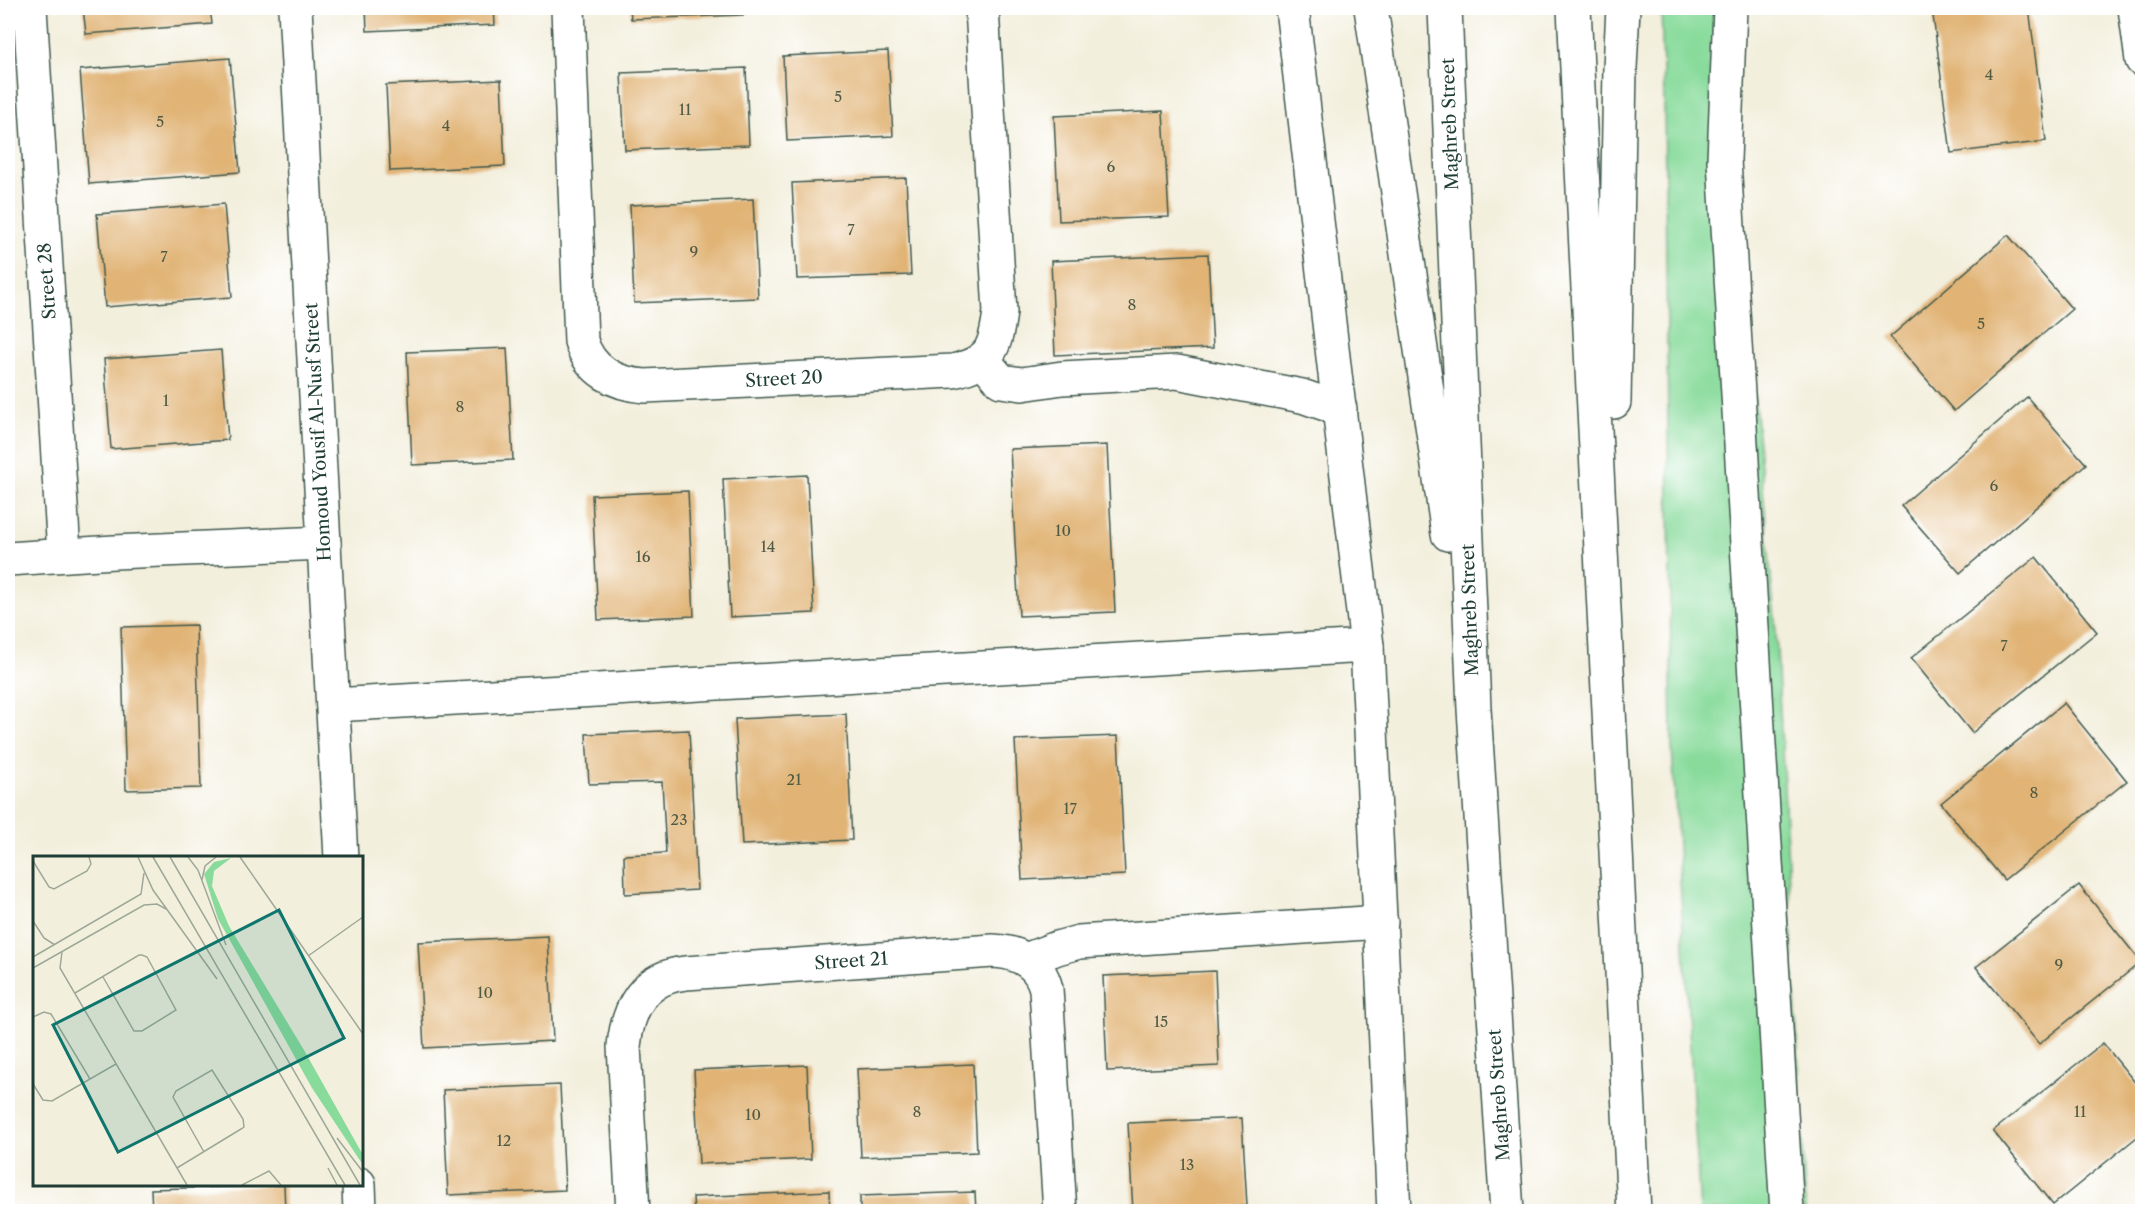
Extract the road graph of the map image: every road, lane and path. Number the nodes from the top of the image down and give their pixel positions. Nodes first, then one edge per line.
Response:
1 (30, 8) edge
2 (295, 8) edge
3 (568, 8) edge
4 (982, 8) edge
5 (1292, 8) edge
6 (1371, 8) edge
7 (1445, 8) edge
8 (1574, 8) edge
9 (1623, 8) edge
10 (1730, 8) edge
11 (2135, 8) edge
12 (2142, 60) edge
13 (983, 360) junction
14 (1340, 409) junction
15 (324, 543) junction
16 (64, 554) junction
17 (8, 559) edge
18 (1367, 646) junction
19 (333, 705) junction
20 (1474, 709) junction
21 (1609, 709) junction
22 (341, 856) edge
23 (1381, 922) junction
24 (1026, 960) junction
25 (359, 1186) edge
26 (360, 1212) edge
27 (633, 1212) edge
28 (1060, 1212) edge
29 (1394, 1212) edge
30 (1507, 1212) edge
31 (1634, 1212) edge
32 (1787, 1212) edge

1 - 16 main road, Street 28
2 - 15 main road, Homoud Yousif Al-Nusf Street
3 - 13 main road, Street 20
4 - 13 main road
5 - 14 main road
6 - 20 main road
7 - 20 main road, Maghreb Street
8 - 21 main road
9 - 21 main road
10 - 32 main road
11 - 12 main road
13 - 14 main road
14 - 18 main road
15 - 16 main road
15 - 19 main road, Homoud Yousif Al-Nusf Street
16 - 17 main road
18 - 19 main road
18 - 23 main road
19 - 22 main road, Homoud Yousif Al-Nusf Street
20 - 30 main road, Maghreb Street
21 - 31 main road
23 - 24 main road
23 - 29 main road
24 - 27 main road, Street 21
24 - 28 main road
25 - 26 main road

